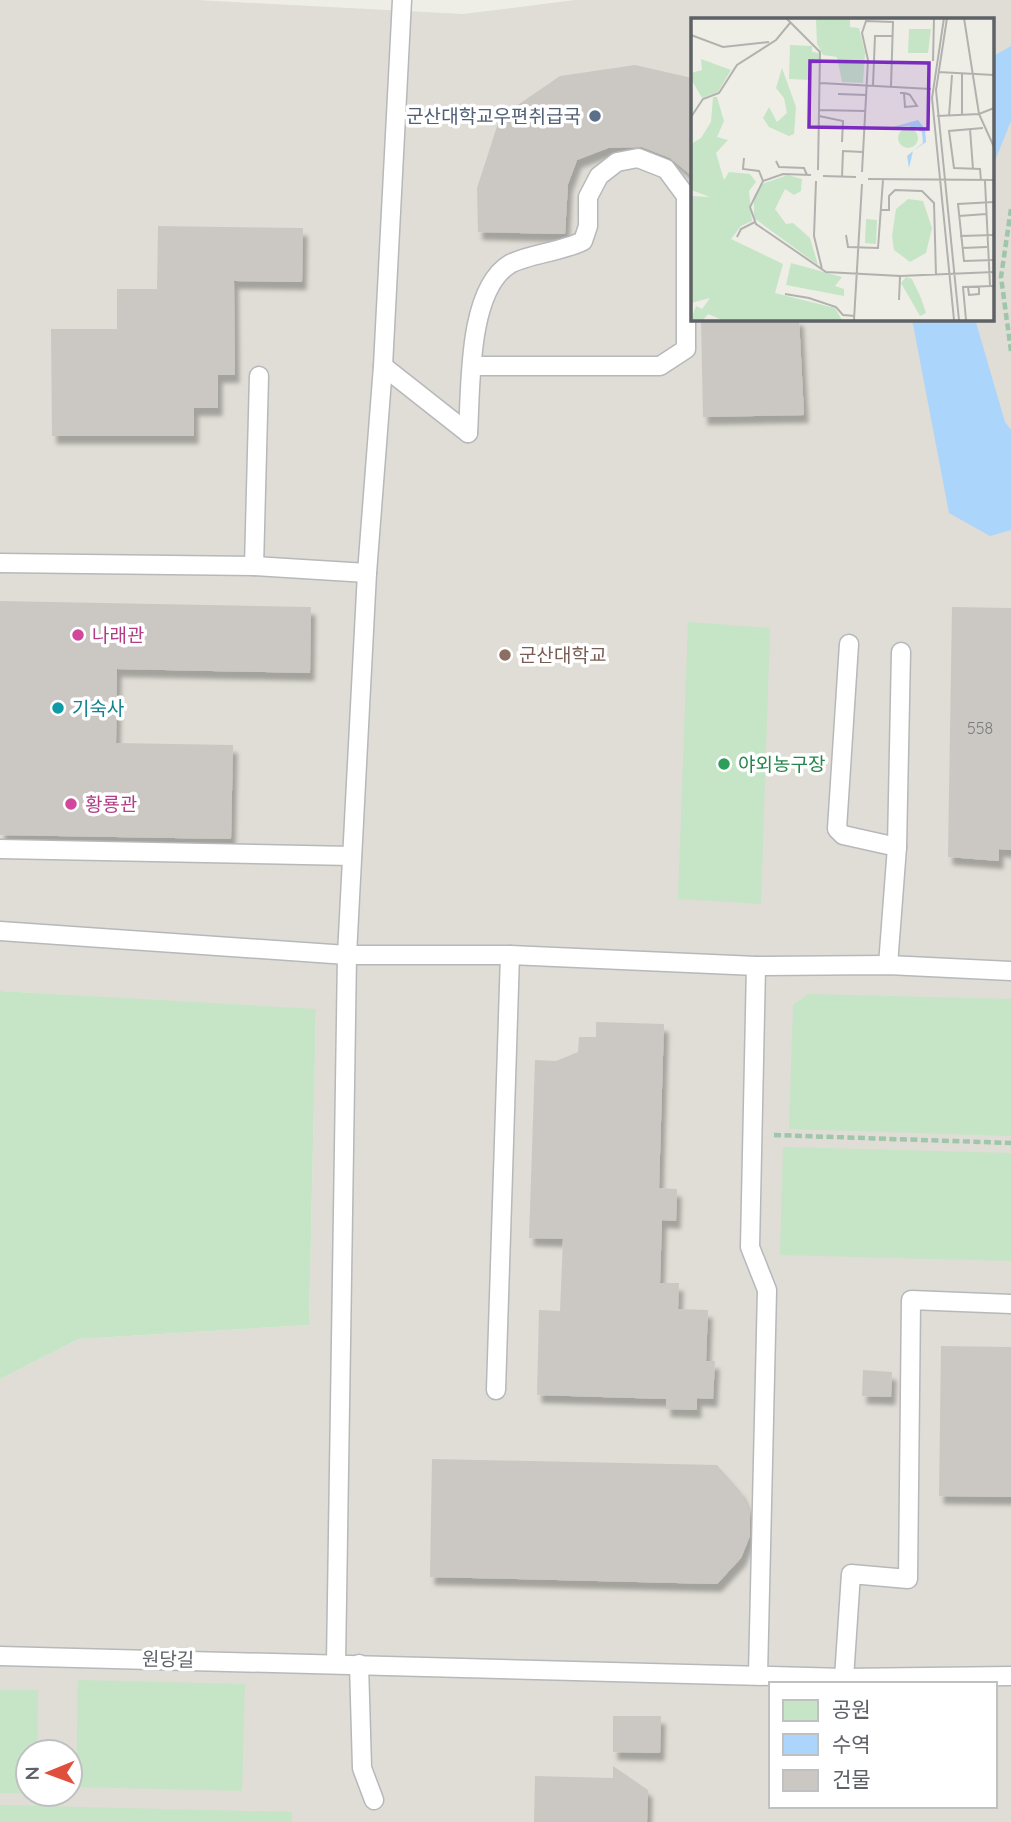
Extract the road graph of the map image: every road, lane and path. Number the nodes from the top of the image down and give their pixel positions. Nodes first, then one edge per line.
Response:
1 (402, 0) edge
2 (1011, 209) edge
3 (1001, 277) junction
4 (993, 278) edge
5 (1011, 351) edge
6 (383, 366) junction
7 (472, 366) junction
8 (259, 376) dead end
9 (0, 563) edge
10 (254, 566) junction
11 (367, 573) junction
12 (849, 644) dead end
13 (901, 652) dead end
14 (897, 847) junction
15 (0, 849) edge
16 (352, 856) junction
17 (0, 931) edge
18 (346, 955) junction
19 (510, 955) junction
20 (888, 965) junction
21 (756, 966) junction
22 (1011, 971) edge
23 (752, 1134) junction
24 (1011, 1143) edge
25 (1011, 1304) edge
26 (496, 1390) dead end
27 (0, 1656) edge
28 (336, 1663) junction
29 (359, 1664) junction
30 (758, 1675) junction
31 (1011, 1676) edge
32 (844, 1678) junction
33 (374, 1800) dead end

1 - 6 lane
2 - 3 path
3 - 4 path
3 - 5 path
6 - 7 lane
6 - 11 lane
7 - 7 lane
8 - 10 lane
9 - 10 lane
10 - 11 lane
11 - 16 lane
12 - 14 lane
13 - 14 lane
14 - 20 lane
15 - 16 lane
16 - 18 lane
17 - 18 lane
18 - 19 lane
18 - 28 lane
19 - 21 lane
19 - 26 lane
20 - 21 lane
20 - 22 lane
21 - 23 lane
23 - 24 path
23 - 30 lane
25 - 32 lane
27 - 28 lane, 원당길
28 - 29 lane, 원당길
29 - 30 lane, 원당길
29 - 33 lane
30 - 32 lane, 원당길
31 - 32 lane, 원당길

